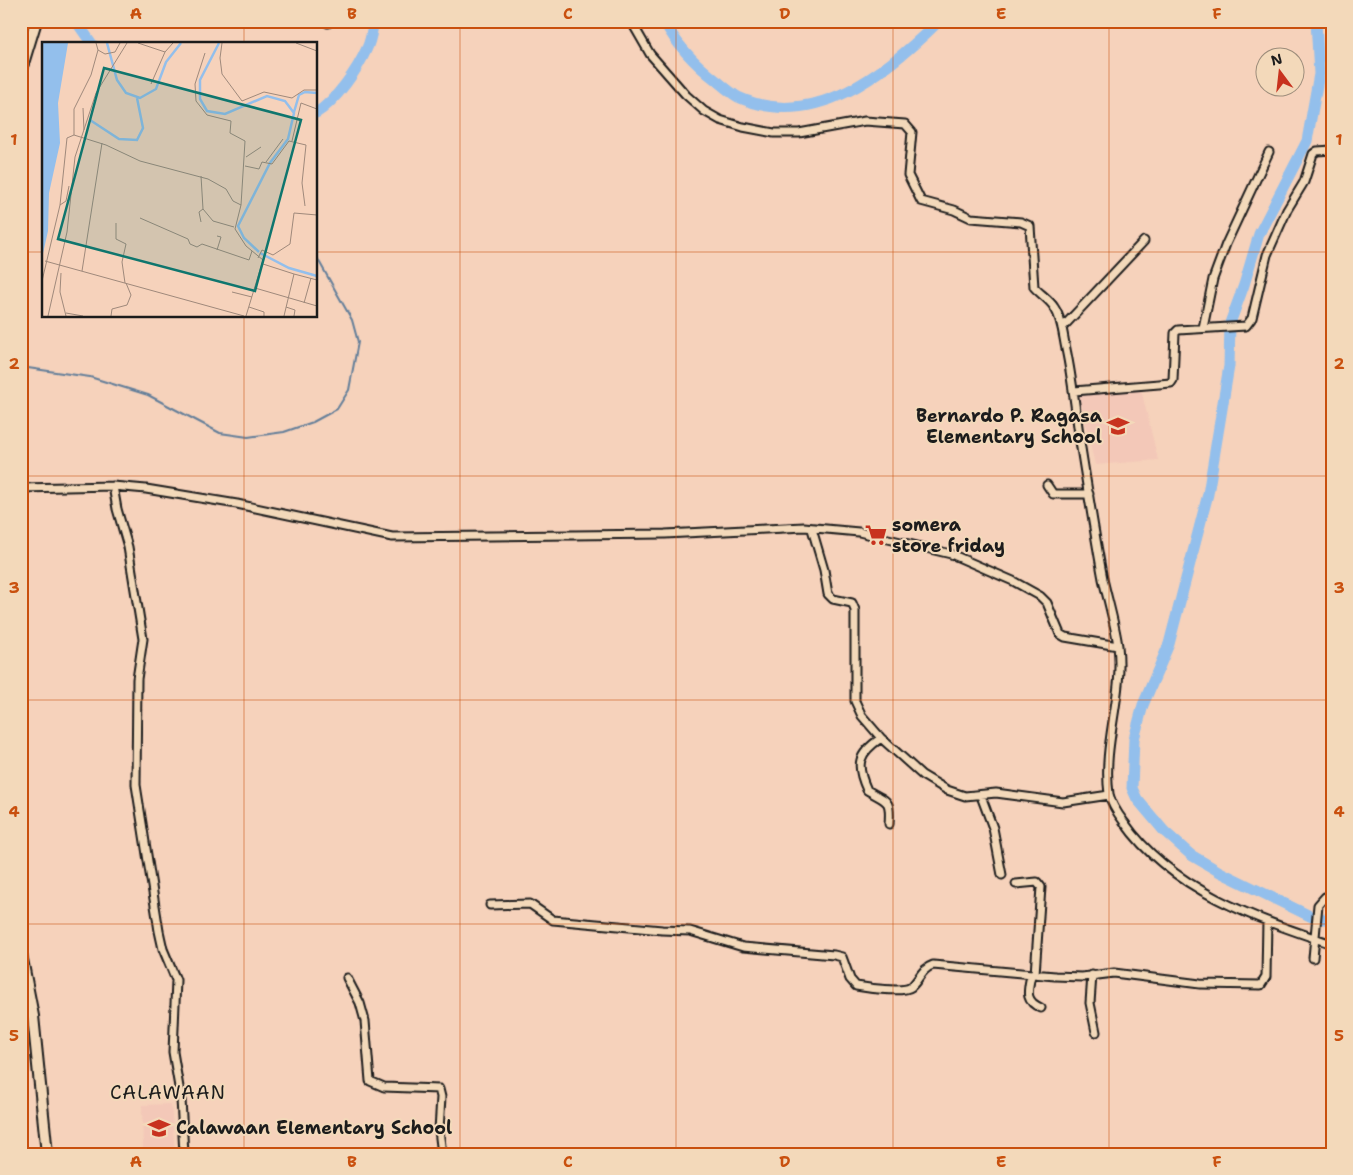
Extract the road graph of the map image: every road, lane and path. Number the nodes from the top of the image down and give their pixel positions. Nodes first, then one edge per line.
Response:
1 (36, 21) edge
2 (631, 21) edge
3 (21, 70) edge
4 (1332, 150) edge
5 (1269, 152) dead end
6 (1144, 241) dead end
7 (1062, 328) junction
8 (1203, 328) junction
9 (1074, 391) junction
10 (1047, 485) dead end
11 (114, 486) junction
12 (21, 488) edge
13 (1089, 494) junction
14 (812, 529) junction
15 (1118, 646) junction
16 (881, 738) junction
17 (1109, 795) junction
18 (981, 796) junction
19 (889, 824) dead end
20 (1002, 875) dead end
21 (1016, 884) dead end
22 (1332, 896) edge
23 (490, 906) dead end
24 (1267, 921) junction
25 (1313, 938) junction
26 (1332, 944) edge
27 (21, 954) edge
28 (1313, 958) dead end
29 (1033, 975) junction
30 (1092, 975) junction
31 (347, 978) dead end
32 (1041, 1008) dead end
33 (1096, 1032) dead end
34 (47, 1154) edge
35 (184, 1154) edge
36 (442, 1154) edge

1 - 3 street
2 - 7 street
4 - 8 street
5 - 8 street
6 - 7 street
7 - 9 street
8 - 9 street
9 - 13 street
10 - 13 street
11 - 12 street
11 - 14 street
11 - 35 street
13 - 15 street
14 - 15 street
14 - 16 street
15 - 17 street
16 - 18 street
16 - 19 street
17 - 18 street
17 - 24 street
18 - 20 street
21 - 29 street
22 - 25 street
23 - 29 street
24 - 25 street
24 - 30 street
25 - 26 street
25 - 28 street
27 - 34 street
29 - 30 street
29 - 32 street
30 - 33 street
31 - 36 street

